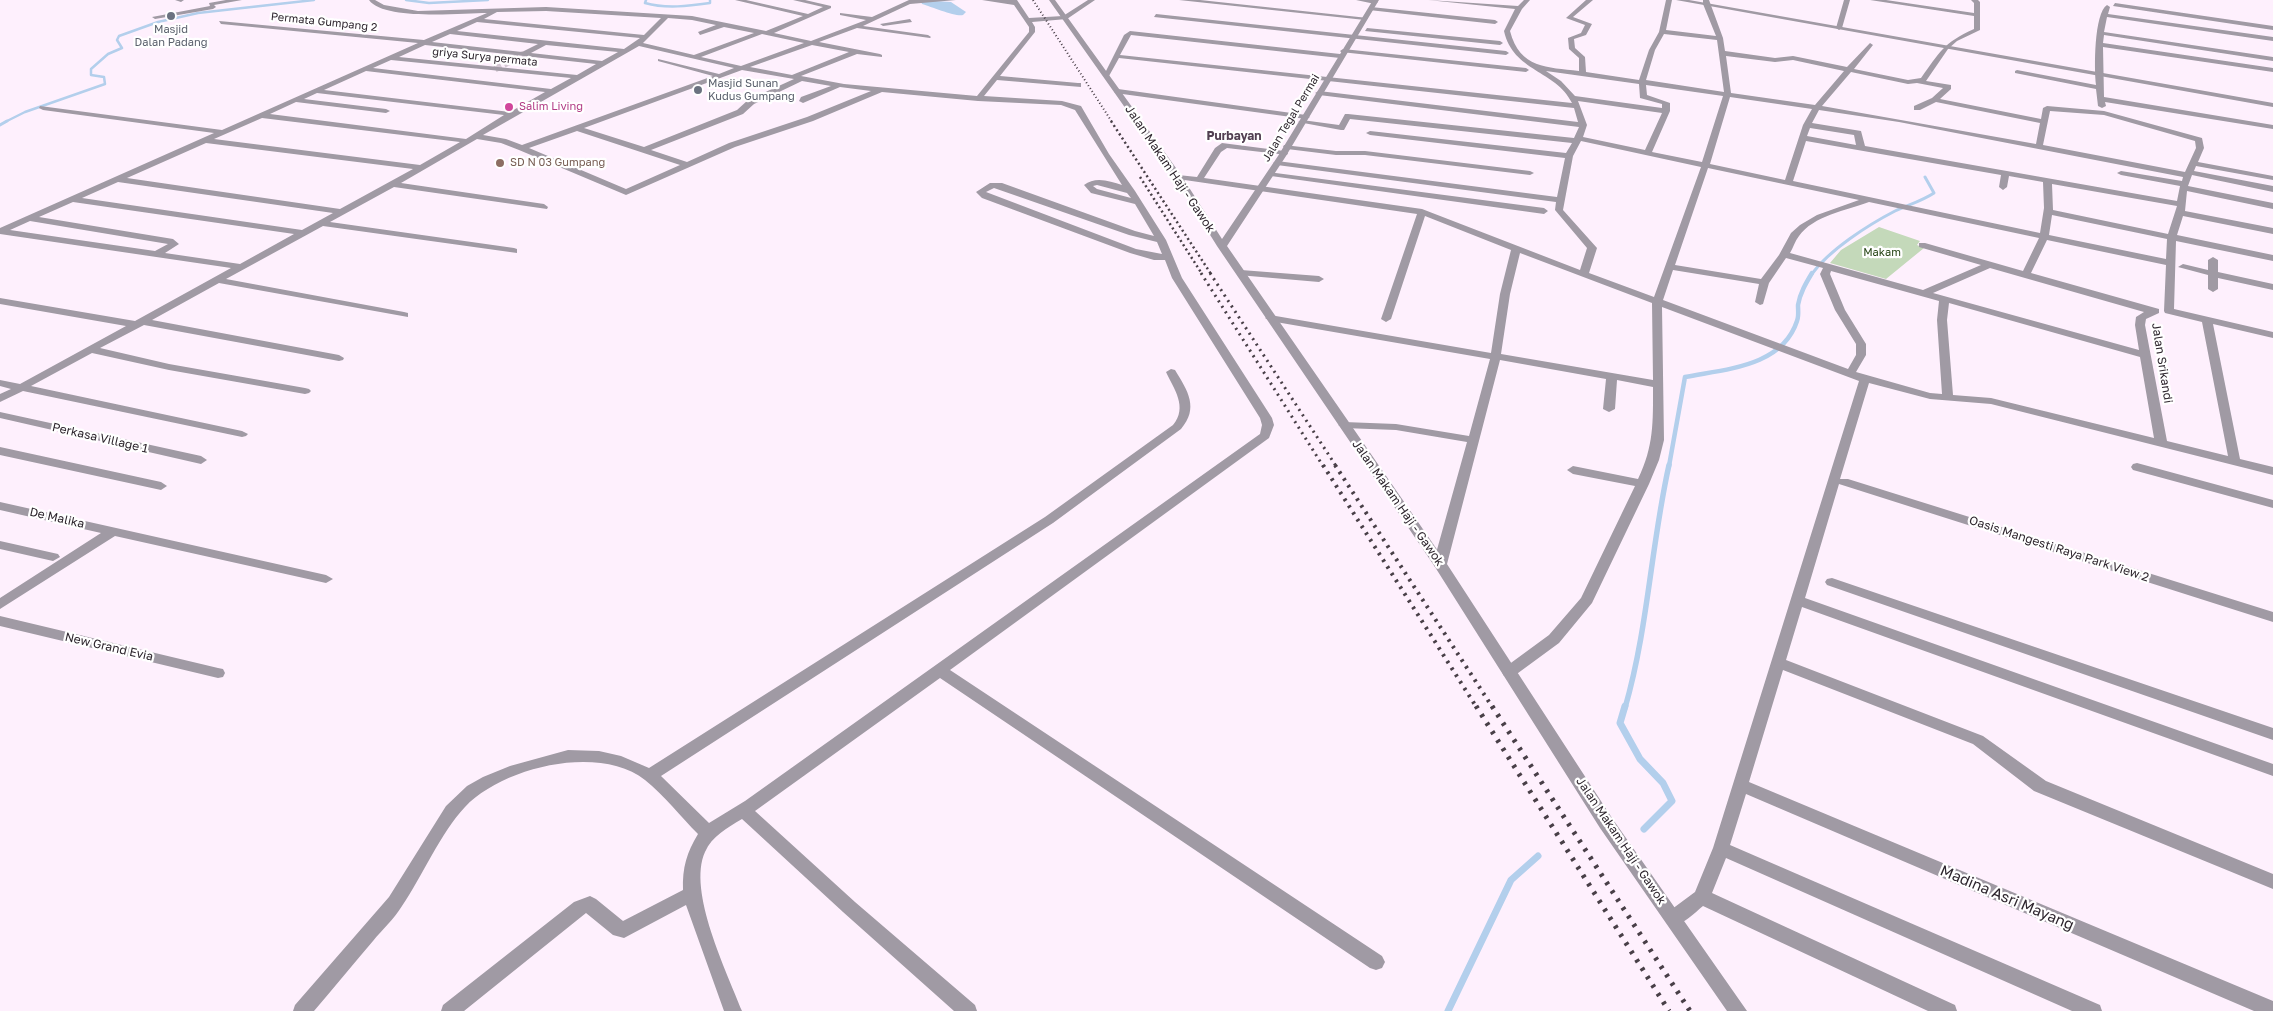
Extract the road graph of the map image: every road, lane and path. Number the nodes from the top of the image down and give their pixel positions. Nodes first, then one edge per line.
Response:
1 (239, 0) edge
2 (372, 0) edge
3 (563, 0) edge
4 (738, 0) edge
5 (796, 0) edge
6 (953, 0) edge
7 (985, 0) edge
8 (1052, 0) edge
9 (1092, 0) edge
10 (1182, 0) edge
11 (1359, 0) edge
12 (1431, 0) edge
13 (1526, 0) edge
14 (1590, 0) edge
15 (1669, 0) edge
16 (1679, 0) edge
17 (1838, 0) edge
18 (1873, 0) edge
19 (1974, 0) edge
20 (2108, 0) edge
21 (1015, 1) edge
22 (1847, 1) edge
23 (1706, 2) edge
24 (1374, 3) edge
25 (212, 5) edge
26 (2115, 5) dead end
27 (1518, 8) junction
28 (501, 9) junction
29 (546, 9) junction
30 (842, 14) dead end
31 (1977, 14) junction
32 (2104, 15) junction
33 (811, 16) junction
34 (1156, 16) dead end
35 (155, 17) dead end
36 (665, 18) junction
37 (1065, 18) junction
38 (1365, 18) junction
39 (476, 20) junction
40 (1028, 20) junction
41 (871, 21) junction
42 (910, 21) dead end
43 (221, 22) dead end
44 (1495, 22) dead end
45 (725, 24) junction
46 (857, 26) junction
47 (1839, 28) junction
48 (2273, 28) edge
49 (2101, 29) junction
50 (1354, 31) junction
51 (447, 32) junction
52 (1662, 32) junction
53 (700, 33) dead end
54 (765, 33) junction
55 (646, 37) junction
56 (928, 37) dead end
57 (1720, 38) junction
58 (2190, 39) junction
59 (2273, 39) edge
60 (424, 42) junction
61 (812, 42) junction
62 (545, 43) junction
63 (1500, 43) dead end
64 (638, 44) junction
65 (1870, 44) dead end
66 (2190, 47) junction
67 (1947, 48) junction
68 (2099, 48) junction
69 (624, 51) junction
70 (2273, 51) edge
71 (856, 52) junction
72 (1341, 53) junction
73 (1506, 53) dead end
74 (1722, 53) junction
75 (524, 54) junction
76 (880, 56) dead end
77 (694, 57) junction
78 (1122, 57) dead end
79 (390, 58) junction
80 (2273, 59) edge
81 (660, 60) dead end
82 (602, 63) junction
83 (2198, 67) dead end
84 (742, 68) junction
85 (1536, 68) junction
86 (363, 69) junction
87 (1526, 70) dead end
88 (1848, 70) junction
89 (2273, 70) edge
90 (2017, 72) dead end
91 (1583, 74) junction
92 (1106, 75) junction
93 (2099, 75) junction
94 (720, 76) junction
95 (578, 77) junction
96 (798, 77) junction
97 (996, 78) junction
98 (1327, 80) junction
99 (1642, 82) junction
100 (1920, 82) junction
101 (840, 85) junction
102 (1078, 85) dead end
103 (2101, 88) junction
104 (878, 90) junction
105 (313, 91) junction
106 (551, 91) junction
107 (1118, 91) junction
108 (1319, 93) junction
109 (1727, 94) junction
110 (981, 95) junction
111 (1030, 96) dead end
112 (2101, 99) junction
113 (293, 100) junction
114 (1935, 100) junction
115 (1574, 102) junction
116 (812, 103) dead end
117 (820, 105) dead end
118 (2273, 105) edge
119 (1424, 107) junction
120 (1817, 107) junction
121 (43, 108) dead end
122 (1917, 108) dead end
123 (838, 109) junction
124 (386, 111) dead end
125 (1666, 111) junction
126 (2104, 113) junction
127 (511, 114) junction
128 (258, 115) junction
129 (1304, 120) junction
130 (2044, 122) junction
131 (1416, 123) junction
132 (1583, 125) junction
133 (1807, 125) junction
134 (2273, 127) edge
135 (576, 128) junction
136 (222, 132) junction
137 (1370, 133) dead end
138 (476, 136) junction
139 (1803, 138) junction
140 (203, 140) junction
141 (1577, 140) junction
142 (467, 141) junction
143 (2039, 147) junction
144 (522, 148) junction
145 (1861, 148) junction
146 (644, 150) junction
147 (1285, 150) junction
148 (1648, 152) junction
149 (1570, 156) junction
150 (1277, 163) junction
151 (2193, 163) junction
152 (688, 165) junction
153 (1705, 166) junction
154 (421, 168) junction
155 (2006, 172) junction
156 (1530, 173) dead end
157 (2121, 173) dead end
158 (1271, 174) junction
159 (2188, 174) junction
160 (1178, 177) junction
161 (2273, 178) edge
162 (116, 179) junction
163 (2047, 179) junction
164 (1199, 180) junction
165 (1788, 182) junction
166 (394, 184) junction
167 (2183, 186) junction
168 (2002, 187) dead end
169 (2273, 189) edge
170 (1262, 190) junction
171 (1131, 191) junction
172 (71, 199) junction
173 (1871, 199) junction
174 (1561, 200) junction
175 (1138, 202) junction
176 (2182, 204) junction
177 (2273, 206) edge
178 (544, 207) dead end
179 (1544, 211) dead end
180 (342, 212) junction
181 (1422, 212) junction
182 (2050, 212) junction
183 (2180, 213) junction
184 (28, 218) junction
185 (321, 223) junction
186 (0, 231) edge
187 (2273, 232) edge
188 (303, 233) junction
189 (2172, 236) junction
190 (2045, 237) junction
191 (1160, 240) junction
192 (1922, 245) dead end
193 (1222, 246) junction
194 (1516, 249) junction
195 (514, 251) dead end
196 (157, 254) junction
197 (1785, 254) junction
198 (1167, 256) junction
199 (2273, 258) edge
200 (2213, 260) dead end
201 (2171, 263) junction
202 (1824, 265) junction
203 (1988, 265) junction
204 (241, 267) junction
205 (1670, 267) junction
206 (2183, 267) dead end
207 (1241, 272) junction
208 (1584, 273) junction
209 (2212, 274) junction
210 (2025, 276) junction
211 (1319, 279) dead end
212 (217, 280) junction
213 (1763, 282) junction
214 (2273, 287) edge
215 (2212, 289) dead end
216 (1925, 293) junction
217 (1944, 299) junction
218 (0, 301) edge
219 (1657, 302) junction
220 (1760, 302) dead end
221 (2152, 311) junction
222 (2169, 311) junction
223 (404, 315) dead end
224 (1270, 318) junction
225 (1386, 319) dead end
226 (2207, 319) junction
227 (138, 323) junction
228 (2273, 335) edge
229 (90, 349) junction
230 (1496, 355) junction
231 (2146, 356) junction
232 (339, 358) dead end
233 (1172, 372) dead end
234 (1850, 374) junction
235 (1612, 377) junction
236 (1865, 379) junction
237 (0, 383) edge
238 (1657, 384) junction
239 (22, 387) junction
240 (305, 391) dead end
241 (0, 399) edge
242 (1948, 399) junction
243 (1609, 409) dead end
244 (0, 415) edge
245 (1344, 424) junction
246 (242, 434) dead end
247 (1473, 440) junction
248 (2161, 442) junction
249 (0, 451) edge
250 (201, 460) dead end
251 (2234, 462) junction
252 (2137, 467) dead end
253 (1573, 470) dead end
254 (2273, 471) edge
255 (1844, 482) dead end
256 (1643, 484) junction
257 (161, 486) dead end
258 (2273, 504) edge
259 (0, 506) edge
260 (113, 531) junction
261 (0, 545) edge
262 (53, 557) dead end
263 (1440, 564) junction
264 (326, 579) dead end
265 (1832, 582) dead end
266 (1797, 600) junction
267 (0, 604) edge
268 (2273, 617) edge
269 (0, 621) edge
270 (1783, 664) dead end
271 (940, 670) junction
272 (1509, 672) junction
273 (218, 673) dead end
274 (2273, 734) edge
275 (2273, 770) edge
276 (650, 776) junction
277 (1740, 785) junction
278 (744, 811) junction
279 (708, 833) junction
280 (1721, 848) junction
281 (2273, 882) edge
282 (691, 894) junction
283 (1702, 897) junction
284 (1674, 918) junction
285 (1376, 962) dead end
286 (2073, 1007) edge
287 (2273, 1010) edge
288 (302, 1011) edge
289 (450, 1011) edge
290 (733, 1011) edge
291 (968, 1011) edge
292 (1738, 1011) edge
293 (1948, 1011) edge
294 (2093, 1011) edge

1 - 25 street
2 - 28 street
3 - 29 street
4 - 33 street
5 - 33 street
6 - 41 street
7 - 21 street
8 - 37 street, Jalan Makam Haji - Gawok
9 - 37 street
10 - 38 street
11 - 24 street
12 - 27 street
13 - 27 street
14 - 91 street
15 - 52 street
16 - 23 street
17 - 22 street
18 - 31 street
19 - 31 street
20 - 32 street
21 - 40 street
22 - 47 street
23 - 47 street
23 - 57 street
24 - 38 street, Jalan Tegal Permai
24 - 44 street
25 - 35 street
26 - 48 street
27 - 85 street
28 - 29 street
28 - 39 street
29 - 36 street
30 - 41 street
31 - 67 street
32 - 49 street
32 - 59 street
33 - 54 street
34 - 50 street
36 - 45 street
36 - 55 street
37 - 40 street
37 - 92 street, Jalan Makam Haji - Gawok
38 - 50 street, Jalan Tegal Permai
39 - 51 street
39 - 55 street
40 - 97 street
41 - 42 street
41 - 46 street
43 - 60 street, Permata Gumpang 2
45 - 53 street
45 - 54 street
46 - 56 street
46 - 61 street
47 - 67 street
49 - 58 street
49 - 66 street
49 - 68 street
50 - 63 street
50 - 72 street, Jalan Tegal Permai
50 - 73 street
51 - 60 street
51 - 62 street
52 - 57 street
52 - 99 street
54 - 61 street
54 - 77 street
55 - 64 street
57 - 74 street
58 - 66 street
58 - 70 street
60 - 75 street, Permata Gumpang 2
60 - 79 street
61 - 71 street
61 - 84 street
62 - 69 street
62 - 75 street
64 - 69 street
64 - 77 street
65 - 88 street
66 - 80 street
67 - 93 street
67 - 100 street
68 - 83 street
68 - 89 street
68 - 93 street
69 - 82 street
71 - 76 street
71 - 96 street
72 - 87 street
72 - 92 street
72 - 98 street, Jalan Tegal Permai
74 - 88 street
74 - 109 street
75 - 82 street, Permata Gumpang 2
77 - 84 street
78 - 98 street
79 - 86 street
79 - 95 street, griya Surya permata
81 - 94 street
82 - 95 street
84 - 94 street
84 - 96 street
85 - 91 street
85 - 115 street
86 - 105 street
86 - 106 street
88 - 100 street
88 - 120 street
90 - 103 street
91 - 99 street
92 - 107 street, Jalan Makam Haji - Gawok
93 - 103 street
93 - 118 street
94 - 135 street
95 - 106 street
96 - 101 street
96 - 146 street
97 - 102 street
97 - 110 street
98 - 108 street, Jalan Tegal Permai
98 - 115 street
99 - 109 street
99 - 125 street
100 - 114 street
101 - 104 street
101 - 116 street
103 - 112 street
104 - 110 street
104 - 123 street
105 - 113 street
105 - 127 street
106 - 127 street
107 - 129 street
107 - 160 street, Jalan Makam Haji - Gawok
108 - 119 street
108 - 129 street, Jalan Tegal Permai
109 - 120 street
109 - 153 street
110 - 111 street
110 - 171 street
112 - 126 street
112 - 134 street
113 - 124 street
113 - 128 street
114 - 122 street
114 - 130 street
115 - 125 street
115 - 132 street
117 - 123 street
119 - 131 street
119 - 132 street
120 - 133 street
120 - 143 street
121 - 136 street
123 - 152 street
125 - 148 street
126 - 130 street
126 - 151 street
127 - 138 street
128 - 136 street
128 - 142 street
129 - 131 street
129 - 147 street, Jalan Tegal Permai
130 - 143 street
131 - 141 street
132 - 141 street
133 - 139 street
133 - 145 street
135 - 144 street
135 - 146 street
136 - 140 street
137 - 149 street
138 - 142 street
138 - 144 street
139 - 145 street
139 - 165 street
140 - 154 street
140 - 162 street
141 - 148 street
141 - 149 street
142 - 154 street
143 - 159 street
144 - 152 street
145 - 155 street
146 - 152 street
147 - 150 street, Jalan Tegal Permai
147 - 156 street
147 - 164 street
148 - 153 street
149 - 174 street
150 - 158 street, Jalan Tegal Permai
150 - 174 street
151 - 159 street
151 - 161 street
153 - 165 street
153 - 205 street
154 - 166 street
155 - 163 street
155 - 168 street
157 - 167 street
158 - 170 street, Jalan Tegal Permai
158 - 179 street
159 - 167 street
159 - 169 street
160 - 164 street
160 - 193 street, Jalan Makam Haji - Gawok
162 - 172 street
162 - 180 street
163 - 176 street
163 - 182 street
164 - 170 street
165 - 173 street
166 - 178 street
166 - 180 street
167 - 176 street
167 - 177 street
170 - 181 street
170 - 193 street, Jalan Tegal Permai
171 - 175 street
171 - 175 street
172 - 184 street
172 - 188 street
173 - 190 street
173 - 197 street
174 - 208 street
175 - 191 street
176 - 183 street
180 - 185 street
181 - 194 street
181 - 225 street
182 - 189 street
182 - 190 street
183 - 187 street
183 - 189 street
184 - 186 street
184 - 196 street
185 - 188 street
185 - 195 street
186 - 196 street
188 - 204 street
189 - 199 street
189 - 201 street
190 - 201 street
190 - 210 street
191 - 198 street
191 - 198 street
192 - 203 street
193 - 207 street, Jalan Makam Haji - Gawok
194 - 208 street
194 - 230 street
196 - 204 street
197 - 202 street
197 - 213 street
198 - 271 street
200 - 209 street
201 - 222 street
202 - 216 street
202 - 234 street
203 - 210 street
203 - 216 street
204 - 212 street
205 - 213 street
205 - 219 street
206 - 209 street
207 - 211 street
207 - 224 street, Jalan Makam Haji - Gawok
208 - 219 street
209 - 214 street
209 - 215 street
210 - 221 street
212 - 223 street
212 - 227 street
213 - 220 street
216 - 217 street
217 - 231 street
217 - 242 street
218 - 227 street
219 - 234 street
219 - 238 street
221 - 222 street, Jalan Srikandi
221 - 231 street, Jalan Srikandi
222 - 226 street, Jalan Srikandi
224 - 230 street
224 - 245 street, Jalan Makam Haji - Gawok
226 - 228 street, Jalan Srikandi
226 - 251 street
227 - 229 street
227 - 232 street
229 - 239 street
229 - 240 street
230 - 235 street
230 - 247 street
231 - 248 street, Jalan Srikandi
233 - 276 street
234 - 236 street
235 - 238 street
235 - 243 street
236 - 242 street
236 - 266 street
237 - 239 street
238 - 256 street
239 - 241 street
239 - 246 street
242 - 248 street
244 - 250 street, Perkasa Village 1
245 - 247 street
245 - 263 street, Jalan Makam Haji - Gawok
247 - 263 street
248 - 251 street
249 - 257 street
251 - 254 street
252 - 258 street
253 - 256 street
255 - 268 street, Oasis Mangesti Raya Park View 2
256 - 272 street
259 - 260 street, De Malika
260 - 264 street, De Malika
260 - 267 street
261 - 262 street
263 - 272 street, Jalan Makam Haji - Gawok
265 - 274 street
266 - 275 street
266 - 277 street
269 - 273 street, New Grand Evia
270 - 281 street
271 - 278 street
271 - 285 street
272 - 284 street, Jalan Makam Haji - Gawok
276 - 279 street
276 - 288 street
277 - 280 street
277 - 287 street, Madina Asri Mayang
278 - 279 street
278 - 291 street
279 - 282 street
280 - 283 street
280 - 286 street
282 - 289 street
282 - 290 street
283 - 284 street
283 - 293 street
284 - 292 street, Jalan Makam Haji - Gawok
286 - 294 street

